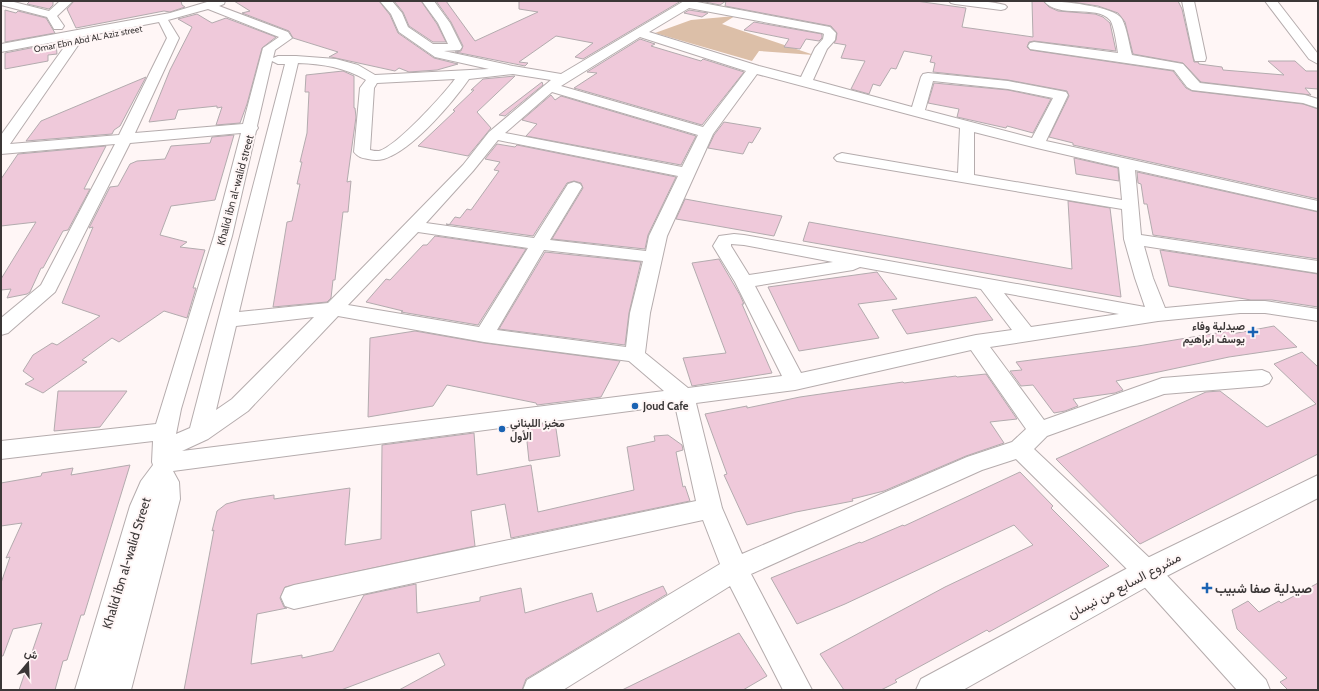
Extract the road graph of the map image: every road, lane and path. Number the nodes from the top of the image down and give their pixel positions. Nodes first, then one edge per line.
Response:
1 (67, 1) edge
2 (224, 1) edge
3 (386, 1) edge
4 (428, 1) edge
5 (955, 1) edge
6 (1050, 1) edge
7 (1188, 1) edge
8 (1271, 1) edge
9 (1, 2) edge
10 (690, 3) edge
11 (199, 5) edge
12 (1001, 7) dead end
13 (51, 15) junction
14 (168, 19) junction
15 (640, 33) junction
16 (70, 39) junction
17 (1034, 46) dead end
18 (1, 48) edge
19 (432, 48) junction
20 (1, 55) edge
21 (1126, 58) junction
22 (1200, 58) dead end
23 (292, 60) junction
24 (1318, 60) edge
25 (266, 61) junction
26 (754, 69) junction
27 (513, 70) junction
28 (465, 75) junction
29 (372, 79) junction
30 (557, 82) junction
31 (805, 83) junction
32 (1318, 104) edge
33 (917, 112) junction
34 (968, 125) junction
35 (251, 128) junction
36 (706, 133) junction
37 (494, 135) junction
38 (124, 140) junction
39 (1037, 144) junction
40 (1, 146) edge
41 (1, 149) edge
42 (842, 158) dead end
43 (1127, 164) junction
44 (688, 173) junction
45 (966, 179) junction
46 (574, 187) dead end
47 (1131, 206) junction
48 (1318, 206) edge
49 (414, 226) junction
50 (1134, 239) junction
51 (538, 244) junction
52 (652, 256) junction
53 (868, 262) junction
54 (1318, 267) edge
55 (744, 282) junction
56 (987, 284) junction
57 (334, 309) junction
58 (1158, 315) junction
59 (1318, 315) edge
60 (228, 320) junction
61 (1, 328) edge
62 (484, 335) junction
63 (1026, 335) junction
64 (976, 342) junction
65 (635, 355) junction
66 (1262, 378) dead end
67 (795, 382) junction
68 (683, 395) junction
69 (1039, 430) junction
70 (200, 433) junction
71 (1020, 449) junction
72 (1, 450) edge
73 (163, 454) junction
74 (1318, 486) edge
75 (710, 508) junction
76 (735, 569) junction
77 (1147, 572) junction
78 (294, 598) dead end
79 (89, 690) edge
80 (118, 690) edge
81 (537, 690) edge
82 (798, 690) edge
83 (932, 690) edge
84 (1256, 690) edge

1 - 13 street
2 - 11 street, Omar Ebn Abd AL Aziz street
3 - 19 street
4 - 19 street
5 - 12 street
6 - 21 street
7 - 22 street
8 - 24 street
9 - 13 street
10 - 15 street
10 - 31 street
11 - 14 street, Omar Ebn Abd AL Aziz street
11 - 25 street
13 - 16 street
14 - 16 street, Omar Ebn Abd AL Aziz street
14 - 38 street
15 - 26 street
15 - 30 street
16 - 18 street, Omar Ebn Abd AL Aziz street
16 - 20 street, Omar Ebn Abd AL Aziz street
16 - 40 street
17 - 21 street
19 - 27 street
21 - 32 street
23 - 25 street
23 - 29 street
23 - 60 street
25 - 35 street
26 - 31 street
26 - 36 street
27 - 28 street
27 - 30 street
28 - 29 street
28 - 29 street
30 - 36 street
30 - 37 street
31 - 33 street
33 - 34 street
33 - 39 street
34 - 39 street
34 - 45 street
35 - 38 street, Khalid ibn al-walid street
35 - 73 street, Khalid ibn al-walid street
36 - 44 street
37 - 44 street
37 - 49 street
38 - 41 street, Khalid ibn al-walid street
38 - 61 street
39 - 43 street
42 - 45 street
43 - 47 street
43 - 48 street
44 - 52 street
45 - 47 street
46 - 51 street
47 - 50 street
49 - 51 street
49 - 57 street
50 - 54 street
50 - 58 street
51 - 52 street
51 - 62 street
52 - 65 street
53 - 55 street
53 - 55 street
53 - 56 street
55 - 67 street
56 - 58 street
56 - 63 street
57 - 60 street
57 - 62 street
57 - 70 street
58 - 59 street
58 - 63 street
60 - 70 street
62 - 65 street
63 - 64 street
64 - 67 street
64 - 69 street
65 - 68 street
66 - 69 street
67 - 68 street
68 - 73 street
68 - 75 street
69 - 71 street
70 - 73 street
71 - 76 street
71 - 77 street
72 - 73 street
73 - 79 street, Khalid ibn al-walid Street
73 - 80 street, Khalid ibn al-walid Street
74 - 77 main road, مشروع السابع من نيسان
75 - 76 street
75 - 78 street
76 - 81 street
76 - 82 street
77 - 83 main road, مشروع السابع من نيسان
77 - 84 street

